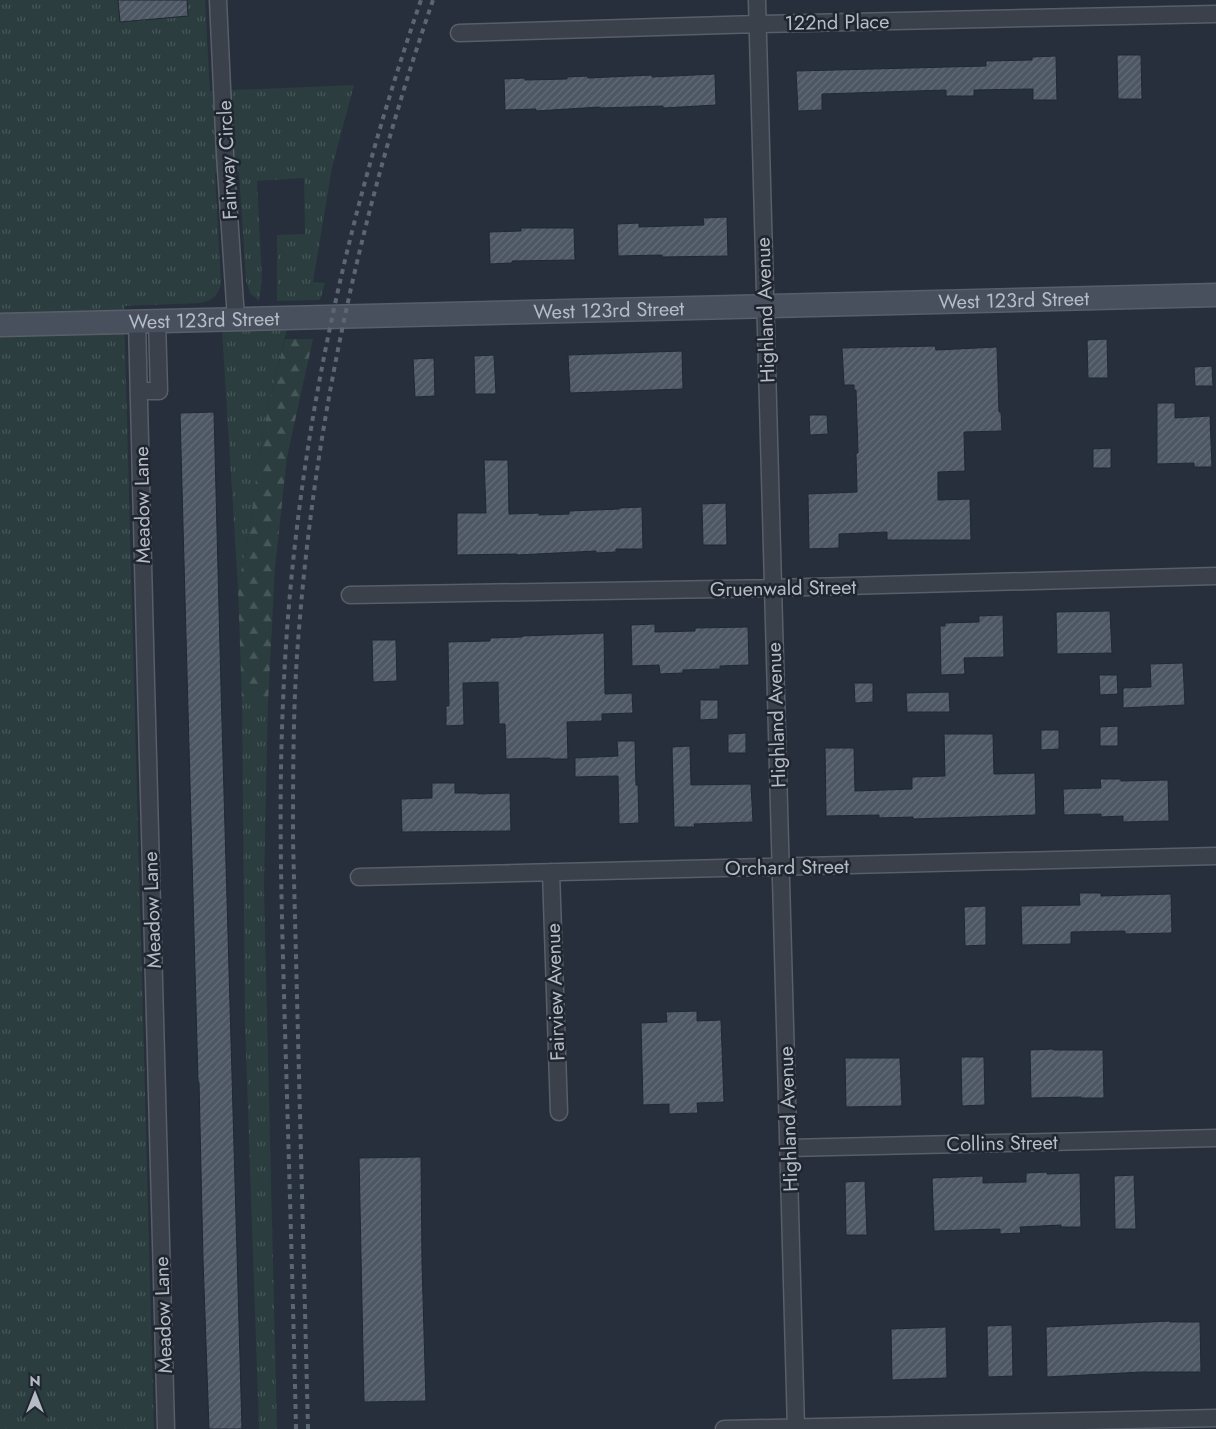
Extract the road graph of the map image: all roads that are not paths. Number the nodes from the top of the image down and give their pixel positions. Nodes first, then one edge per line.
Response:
1 (218, 0) edge
2 (757, 0) edge
3 (1216, 14) edge
4 (758, 24) junction
5 (459, 33) dead end
6 (1216, 295) edge
7 (765, 306) junction
8 (236, 319) junction
9 (147, 321) junction
10 (0, 325) edge
11 (140, 391) junction
12 (1216, 576) edge
13 (773, 588) junction
14 (350, 595) dead end
15 (1216, 856) edge
16 (781, 867) junction
17 (551, 872) junction
18 (358, 877) dead end
19 (559, 1112) dead end
20 (1216, 1138) edge
21 (788, 1148) junction
22 (1216, 1418) edge
23 (1078, 1425) edge
24 (796, 1428) edge
25 (166, 1429) edge
26 (724, 1429) edge

1 - 8 street, Fairway Circle
2 - 4 street, Highland Avenue
3 - 4 street, 122nd Place
4 - 5 street, 122nd Place
4 - 7 street, Highland Avenue
6 - 7 street, West 123rd Street
7 - 8 street, West 123rd Street
7 - 13 street, Highland Avenue
8 - 9 street, West 123rd Street
9 - 10 street, West 123rd Street
9 - 11 street, Meadow Lane
9 - 11 street
11 - 25 street, Meadow Lane
12 - 13 street, Gruenwald Street
13 - 14 street, Gruenwald Street
13 - 16 street, Highland Avenue
15 - 16 street, Orchard Street
16 - 17 street, Orchard Street
16 - 21 street, Highland Avenue
17 - 18 street, Orchard Street
17 - 19 street, Fairview Avenue
20 - 21 street, Collins Street
21 - 24 street, Highland Avenue
22 - 23 street
23 - 24 street
24 - 26 street

